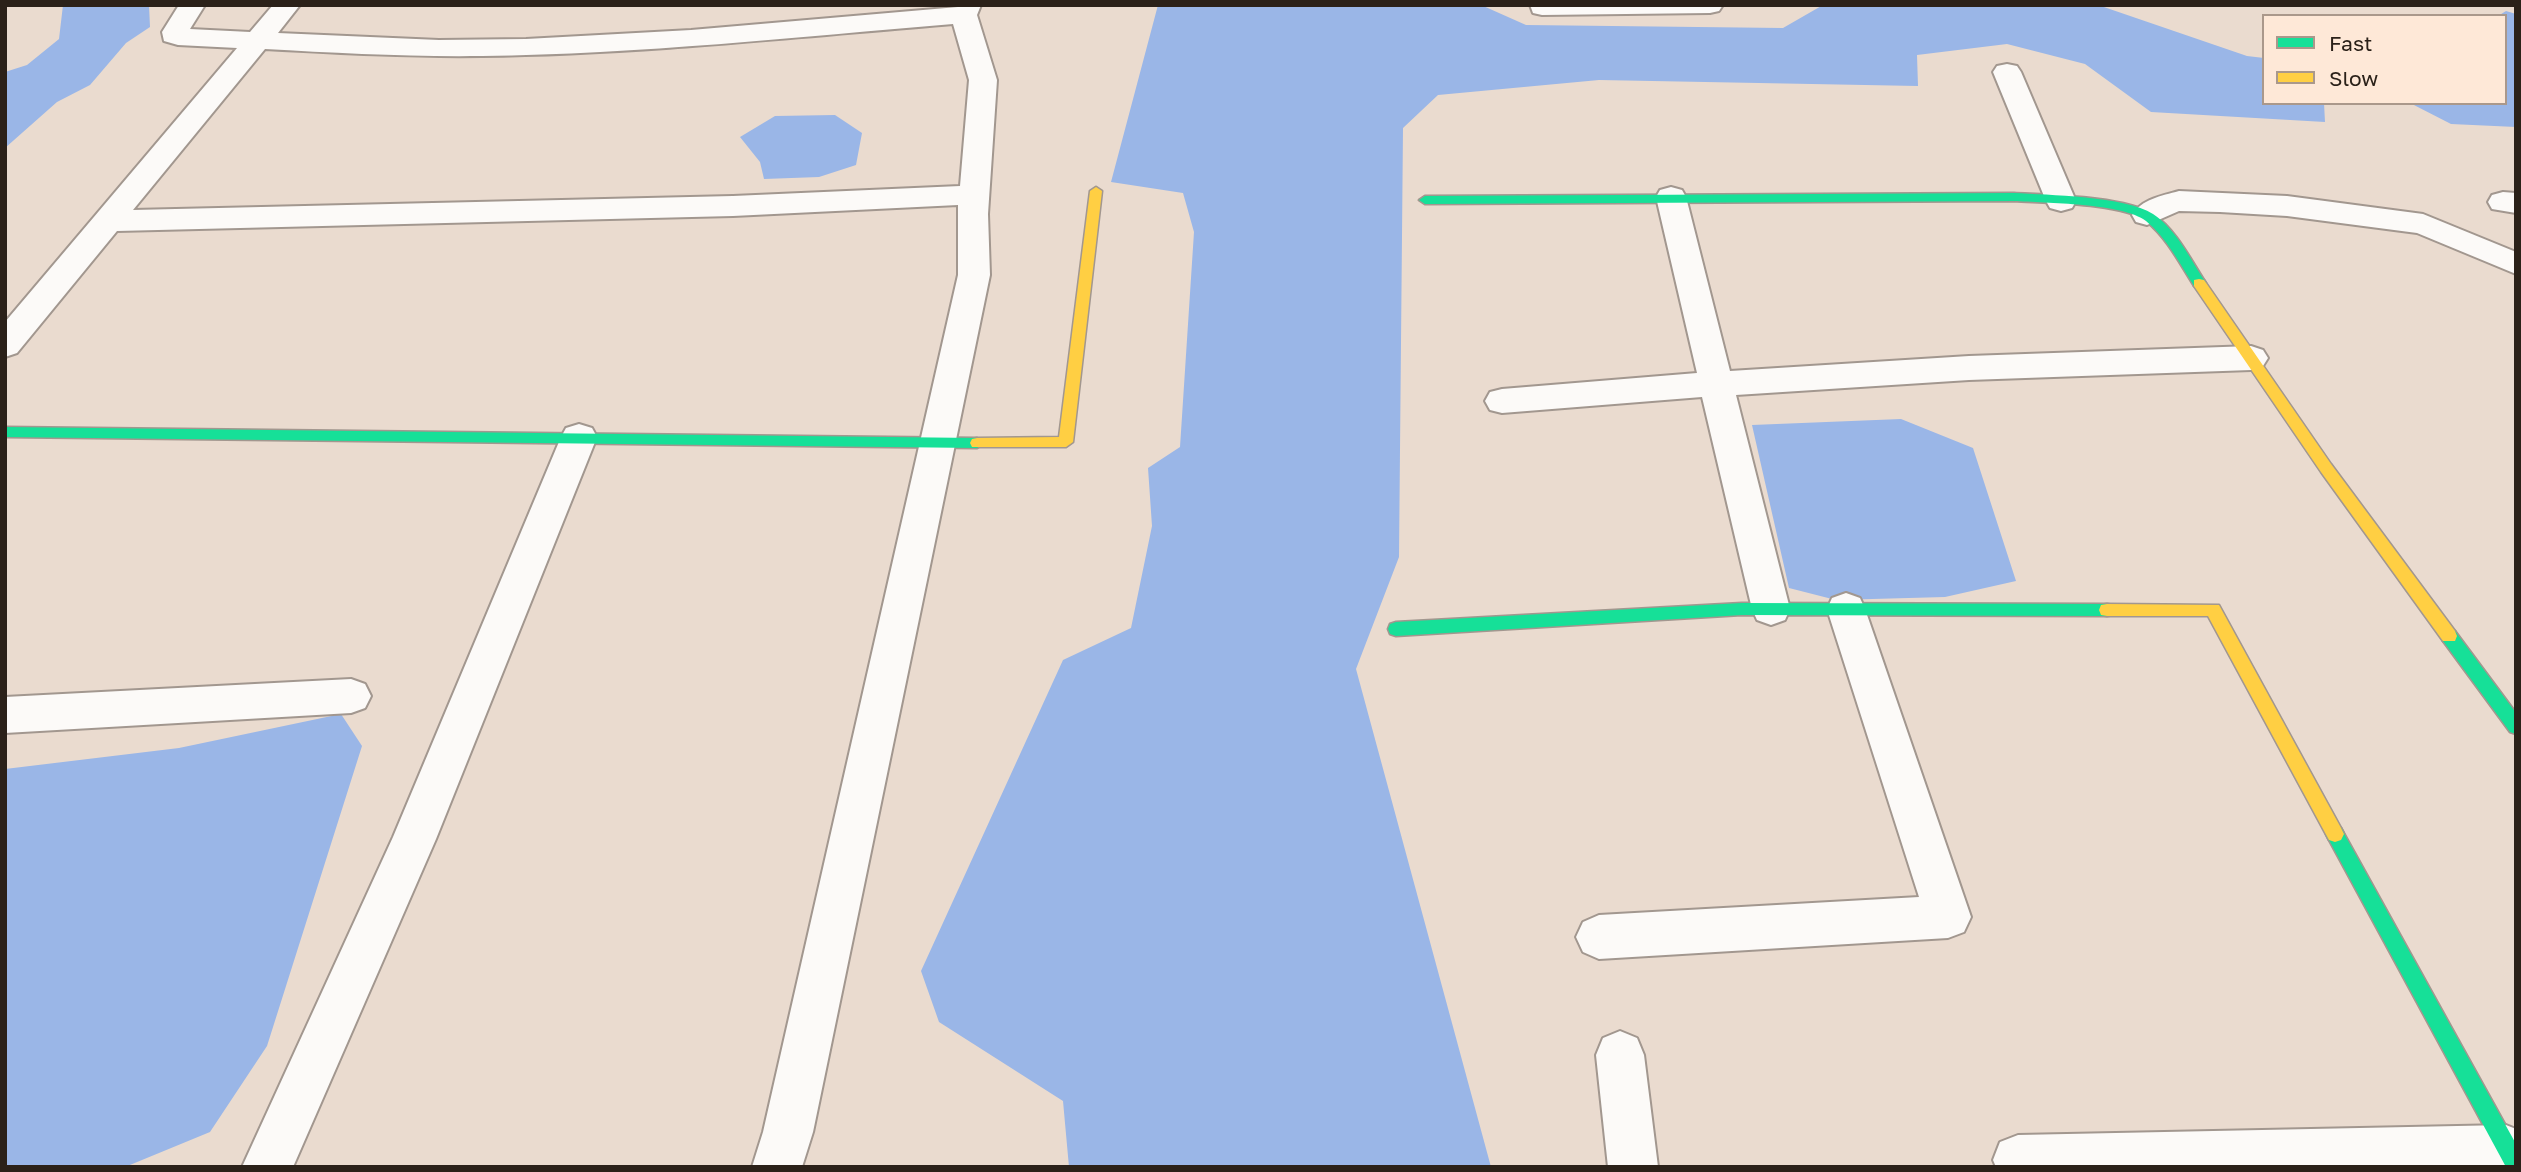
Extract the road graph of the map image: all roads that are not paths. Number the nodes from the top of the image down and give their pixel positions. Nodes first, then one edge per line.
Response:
1 (192, 5) edge
2 (287, 5) edge
3 (1710, 5) edge
4 (1542, 7) dead end
5 (966, 10) edge
6 (259, 40) junction
7 (2007, 72) dead end
8 (1096, 191) dead end
9 (974, 195) junction
10 (1671, 197) junction
11 (1425, 200) dead end
12 (2061, 201) junction
13 (2147, 215) junction
14 (106, 221) junction
15 (2516, 264) edge
16 (5, 345) edge
17 (2251, 358) junction
18 (1714, 382) junction
19 (1502, 401) dead end
20 (5, 432) edge
21 (579, 438) junction
22 (936, 444) junction
23 (1771, 609) junction
24 (1846, 609) junction
25 (1396, 629) dead end
26 (351, 696) dead end
27 (5, 715) edge
28 (2516, 727) edge
29 (1599, 937) dead end
30 (1620, 1055) dead end
31 (2511, 1158) edge
32 (2018, 1160) dead end
33 (267, 1167) edge
34 (777, 1167) edge
35 (1633, 1167) edge

1 - 6 street
2 - 6 street
3 - 4 street
5 - 6 street
5 - 9 street
6 - 14 street
7 - 12 street
8 - 22 street
9 - 14 street
9 - 22 street
10 - 11 street
10 - 12 street
10 - 18 street
12 - 13 street
13 - 15 street
13 - 17 street
14 - 16 street
17 - 18 street
17 - 28 street
18 - 19 street
18 - 23 street
20 - 21 street
21 - 22 street
21 - 33 street
22 - 34 street
23 - 24 street
23 - 25 street
24 - 29 street
24 - 31 street
26 - 27 street
30 - 35 street
31 - 32 street

